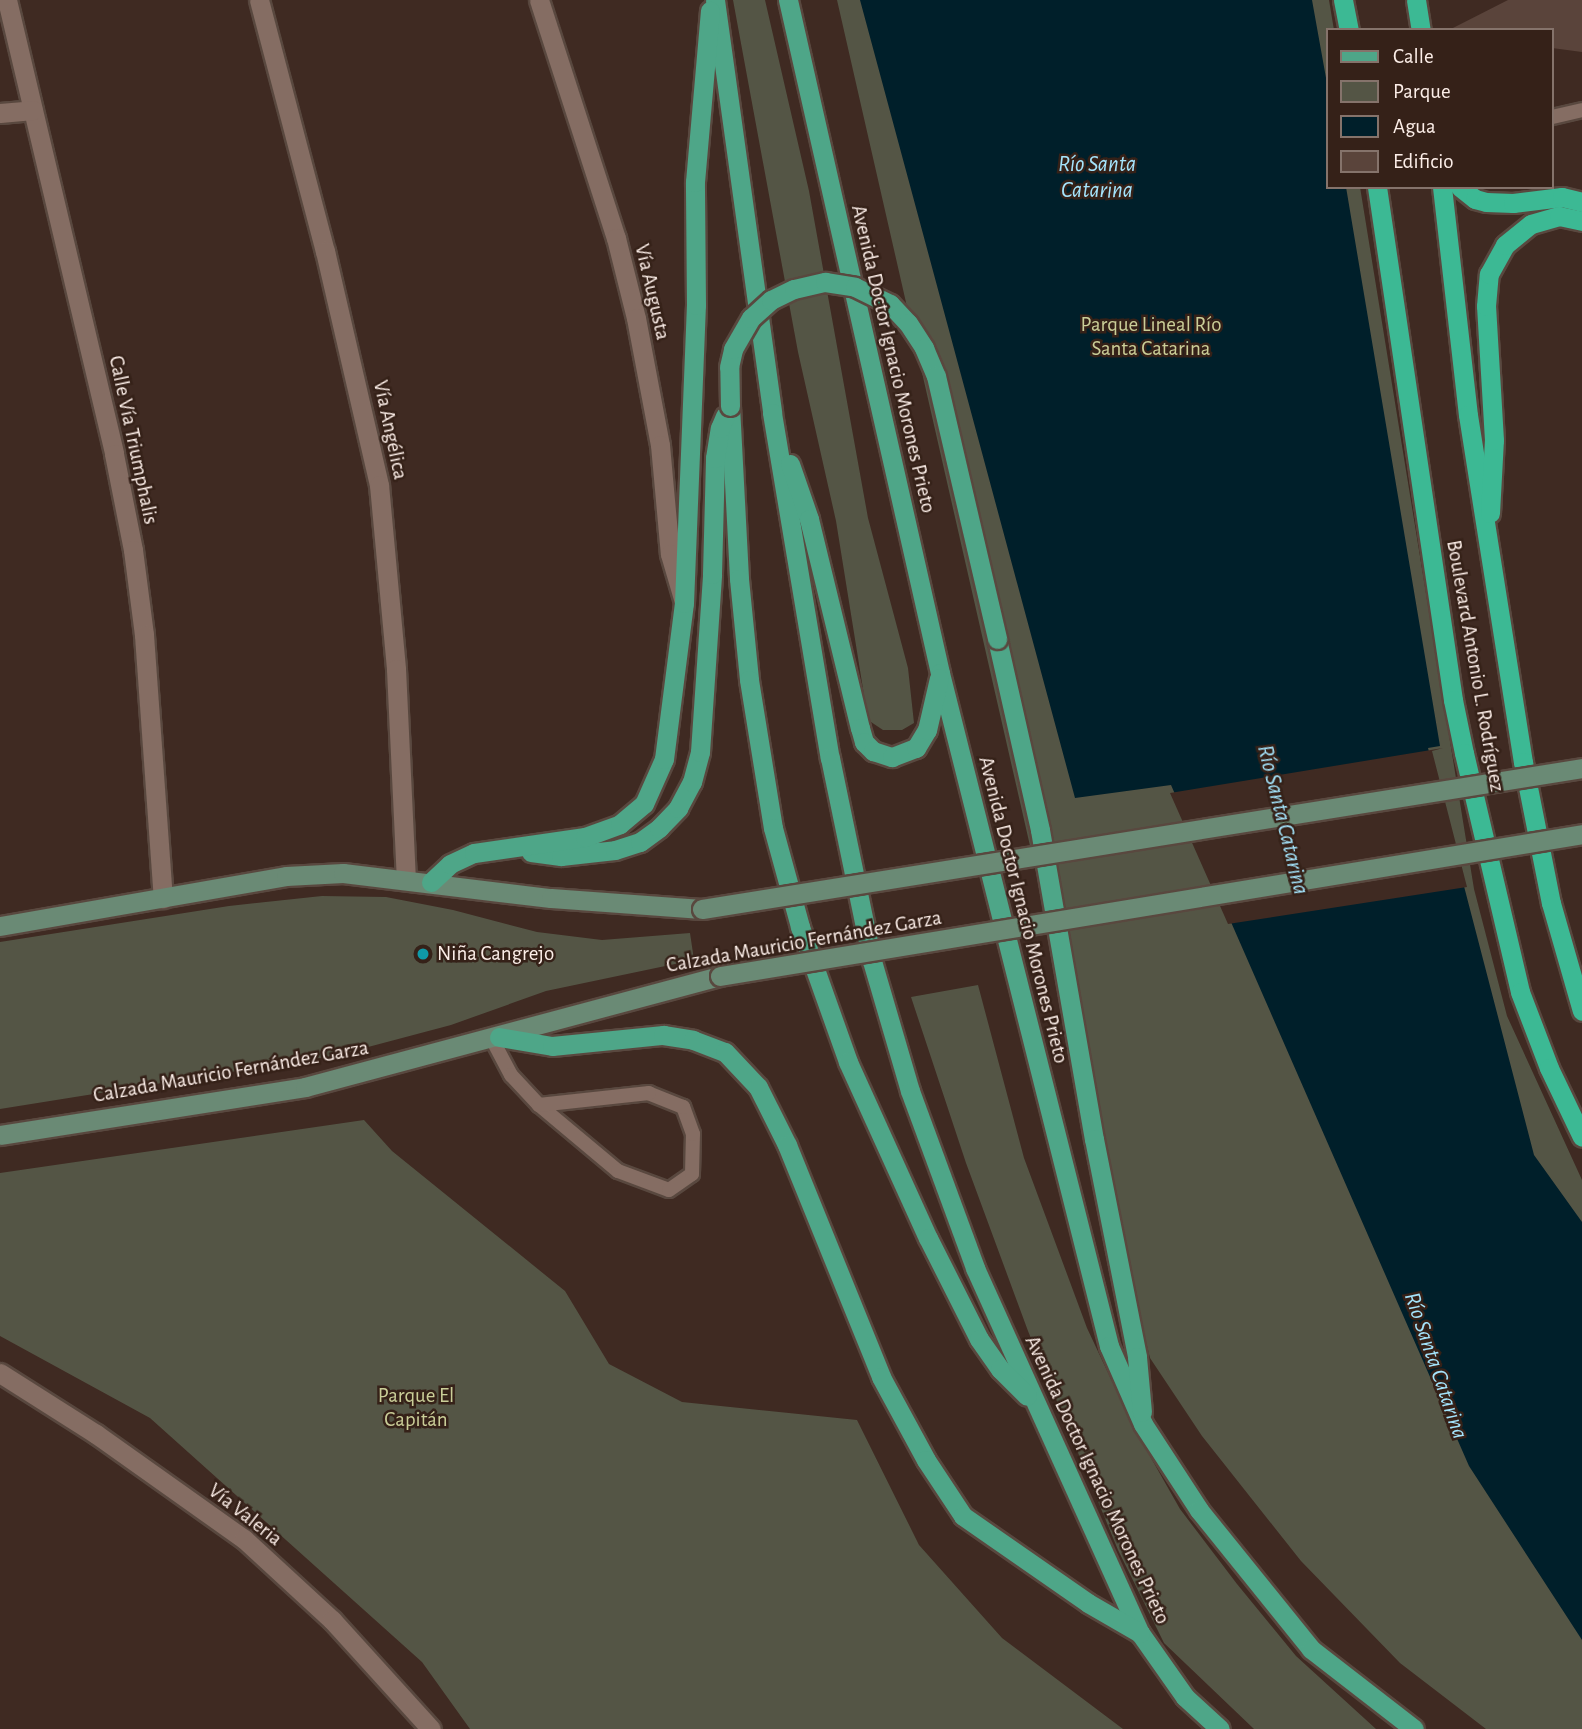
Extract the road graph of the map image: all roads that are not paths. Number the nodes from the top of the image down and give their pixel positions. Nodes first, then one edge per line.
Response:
1 (7, 0) edge
2 (259, 0) edge
3 (539, 0) edge
4 (713, 0) edge
5 (788, 0) edge
6 (1343, 0) edge
7 (1416, 0) edge
8 (1349, 28) edge
9 (1421, 28) edge
10 (33, 110) junction
11 (1582, 110) edge
12 (0, 113) edge
13 (1554, 117) edge
14 (1377, 189) edge
15 (1441, 189) edge
16 (1462, 189) edge
17 (1582, 202) edge
18 (1582, 221) edge
19 (730, 406) junction
20 (772, 414) junction
21 (1487, 546) junction
22 (684, 603) junction
23 (940, 673) junction
24 (1582, 768) edge
25 (1582, 834) edge
26 (509, 849) junction
27 (406, 880) junction
28 (432, 882) junction
29 (163, 898) junction
30 (0, 926) edge
31 (1582, 1011) edge
32 (496, 1038) junction
33 (539, 1105) junction
34 (0, 1135) edge
35 (1582, 1138) edge
36 (0, 1373) edge
37 (1037, 1406) junction
38 (1143, 1424) junction
39 (1140, 1633) junction
40 (431, 1729) edge
41 (1220, 1729) edge
42 (1414, 1729) edge

1 - 10 street, Calle Vía Triumphalis
2 - 27 street, Vía Angélica
3 - 22 street, Vía Augusta
4 - 20 main road, Avenida Doctor Ignacio Morones Prieto
4 - 22 main road
5 - 23 main road, Avenida Doctor Ignacio Morones Prieto
6 - 8 highway
7 - 9 highway
10 - 12 street
10 - 29 street, Calle Vía Triumphalis
11 - 13 lane
14 - 35 highway, Boulevard Antonio L. Rodríguez
15 - 21 highway, Boulevard Antonio L. Rodríguez
16 - 17 highway
18 - 21 highway
19 - 26 main road
19 - 37 main road
19 - 38 main road, bridge
20 - 23 main road
20 - 37 main road, Avenida Doctor Ignacio Morones Prieto
21 - 31 highway, Boulevard Antonio L. Rodríguez
22 - 26 main road
23 - 38 main road, Avenida Doctor Ignacio Morones Prieto
24 - 28 main road, bridge
25 - 32 main road, Calzada Mauricio Fernández Garza, bridge
26 - 28 main road
27 - 28 main road
27 - 29 main road
29 - 30 main road
32 - 33 lane
32 - 34 main road, Calzada Mauricio Fernández Garza
32 - 39 main road
33 - 33 lane
36 - 40 street, Vía Valeria
37 - 39 main road, Avenida Doctor Ignacio Morones Prieto
38 - 42 main road, Avenida Doctor Ignacio Morones Prieto
39 - 41 main road, Avenida Doctor Ignacio Morones Prieto

